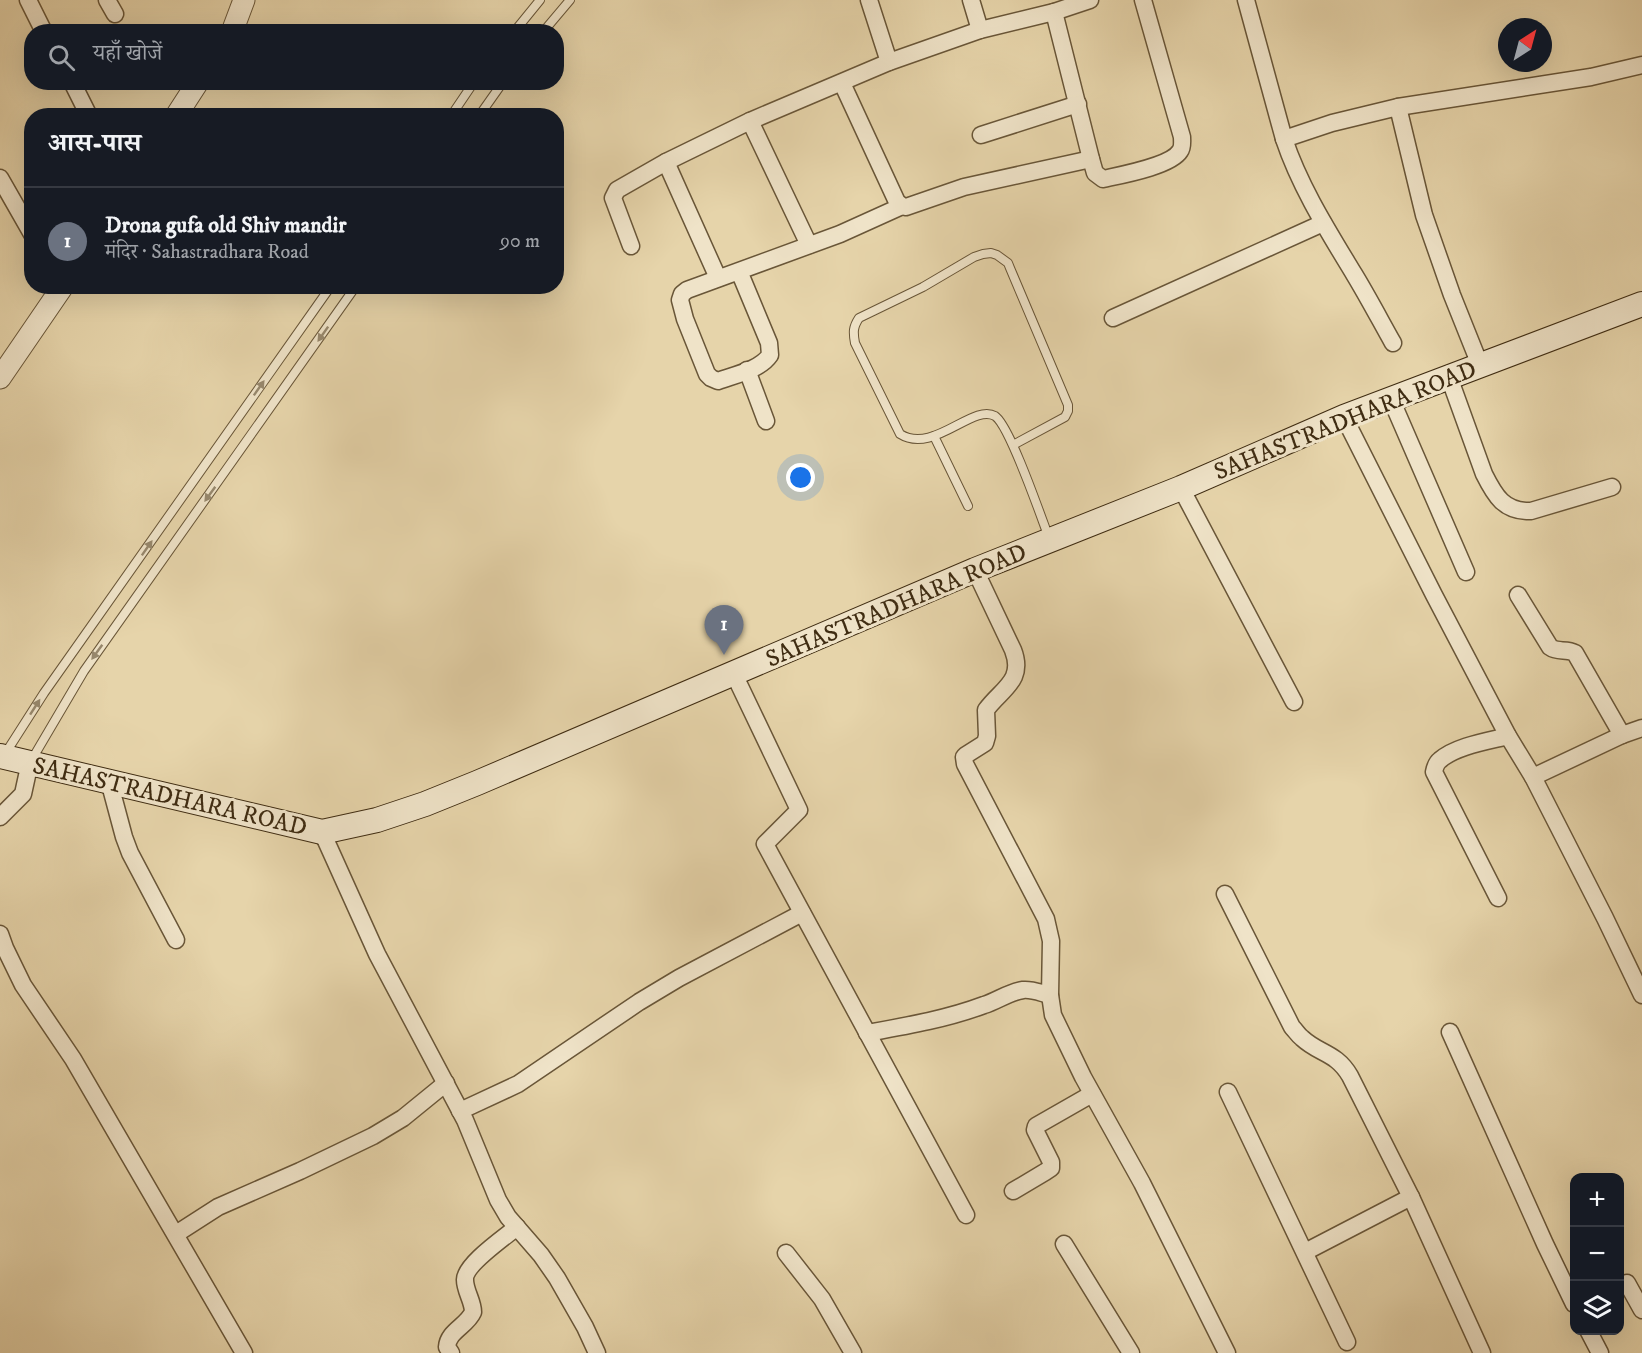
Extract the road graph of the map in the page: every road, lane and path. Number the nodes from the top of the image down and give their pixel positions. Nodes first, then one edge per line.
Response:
1 (28, 0) edge
2 (244, 0) edge
3 (540, 0) edge
4 (570, 0) edge
5 (869, 0) edge
6 (971, 0) edge
7 (1143, 0) edge
8 (1246, 0) edge
9 (1080, 2) edge
10 (1054, 12) junction
11 (40, 24) edge
12 (235, 24) edge
13 (520, 24) edge
14 (550, 24) edge
15 (980, 30) junction
16 (888, 62) junction
17 (1642, 65) edge
18 (842, 83) junction
19 (76, 90) edge
20 (193, 90) edge
21 (469, 90) edge
22 (497, 90) edge
23 (1078, 104) junction
24 (1398, 107) junction
25 (85, 108) edge
26 (181, 108) edge
27 (456, 108) edge
28 (485, 108) edge
29 (750, 121) junction
30 (981, 135) dead end
31 (1284, 139) junction
32 (1090, 159) junction
33 (666, 162) junction
34 (0, 178) edge
35 (902, 206) junction
36 (24, 220) edge
37 (1323, 224) junction
38 (809, 245) junction
39 (631, 246) dead end
40 (739, 271) junction
41 (718, 278) junction
42 (58, 294) edge
43 (325, 294) edge
44 (350, 294) edge
45 (1642, 304) edge
46 (1113, 318) dead end
47 (1393, 343) dead end
48 (1480, 365) junction
49 (747, 370) junction
50 (1449, 377) junction
51 (0, 378) edge
52 (1391, 399) junction
53 (1344, 417) junction
54 (766, 421) dead end
55 (934, 436) junction
56 (1013, 445) junction
57 (1611, 487) dead end
58 (1181, 488) junction
59 (968, 506) dead end
60 (1050, 539) junction
61 (975, 570) junction
62 (1466, 572) dead end
63 (1518, 595) dead end
64 (734, 674) junction
65 (1294, 702) dead end
66 (1642, 728) edge
67 (1622, 735) junction
68 (1508, 736) junction
69 (2, 756) edge
70 (30, 762) junction
71 (1533, 777) junction
72 (109, 781) junction
73 (0, 817) edge
74 (322, 832) junction
75 (1225, 894) dead end
76 (1498, 898) dead end
77 (802, 913) junction
78 (0, 934) edge
79 (176, 940) dead end
80 (1050, 995) junction
81 (1642, 995) edge
82 (1450, 1032) dead end
83 (867, 1033) junction
84 (446, 1083) junction
85 (1228, 1092) dead end
86 (1092, 1094) junction
87 (460, 1111) junction
88 (1013, 1191) dead end
89 (1411, 1197) junction
90 (966, 1215) dead end
91 (517, 1227) junction
92 (176, 1234) junction
93 (1064, 1244) dead end
94 (1305, 1252) junction
95 (786, 1253) dead end
96 (1627, 1282) dead end
97 (1570, 1294) edge
98 (1642, 1310) edge
99 (1591, 1335) edge
100 (1347, 1342) dead end
101 (244, 1353) edge
102 (451, 1353) edge
103 (597, 1353) edge
104 (853, 1353) edge
105 (1131, 1353) edge
106 (1227, 1353) edge
107 (1482, 1353) edge
108 (1600, 1353) edge

1 - 11 street
2 - 12 street
3 - 13 lane
4 - 14 lane
5 - 16 street
6 - 15 street
7 - 32 street
8 - 31 street
9 - 10 street
10 - 15 street
10 - 23 street
15 - 16 street
16 - 18 street
17 - 24 street
18 - 29 street
18 - 35 street
19 - 25 street
20 - 26 street
21 - 27 lane
22 - 28 lane
23 - 30 street
23 - 32 street
24 - 31 street
24 - 48 street
29 - 33 street
29 - 38 street
31 - 37 street
32 - 35 street
33 - 39 street
33 - 41 street
34 - 36 street
35 - 38 street
37 - 46 street
37 - 47 street
38 - 40 street
40 - 41 street
40 - 49 street
41 - 49 street
42 - 51 street
69 -> 43 lane
44 -> 70 lane
45 - 48 main road, SAHASTRADHARA ROAD
48 - 50 main road, SAHASTRADHARA ROAD
49 - 54 street
50 - 52 main road, SAHASTRADHARA ROAD
50 - 57 street
52 - 53 main road, SAHASTRADHARA ROAD
52 - 62 street
53 - 58 main road, SAHASTRADHARA ROAD
53 - 68 street
55 - 56 lane
55 - 56 lane
55 - 59 lane
56 - 60 lane
58 - 60 main road, SAHASTRADHARA ROAD
58 - 65 street
60 - 61 main road, SAHASTRADHARA ROAD
61 - 64 main road, SAHASTRADHARA ROAD
61 - 80 street
63 - 67 street
64 - 74 main road, SAHASTRADHARA ROAD
64 - 77 street
66 - 67 street
67 - 71 street
68 - 71 street
68 - 76 street
69 - 70 main road, SAHASTRADHARA ROAD
70 - 72 main road, SAHASTRADHARA ROAD
70 - 73 street
71 - 81 street
72 - 74 main road, SAHASTRADHARA ROAD
72 - 79 street
74 - 84 street
75 - 89 street
77 - 83 street
77 - 87 street
78 - 92 street
80 - 83 street
80 - 86 street
82 - 97 street
83 - 90 street
84 - 87 street
84 - 92 street
85 - 94 street
86 - 88 street
86 - 106 street
87 - 91 street
89 - 94 street
89 - 107 street
91 - 102 street
91 - 103 street
92 - 101 street
93 - 105 street
94 - 100 street
95 - 104 street
96 - 98 street
99 - 108 street

